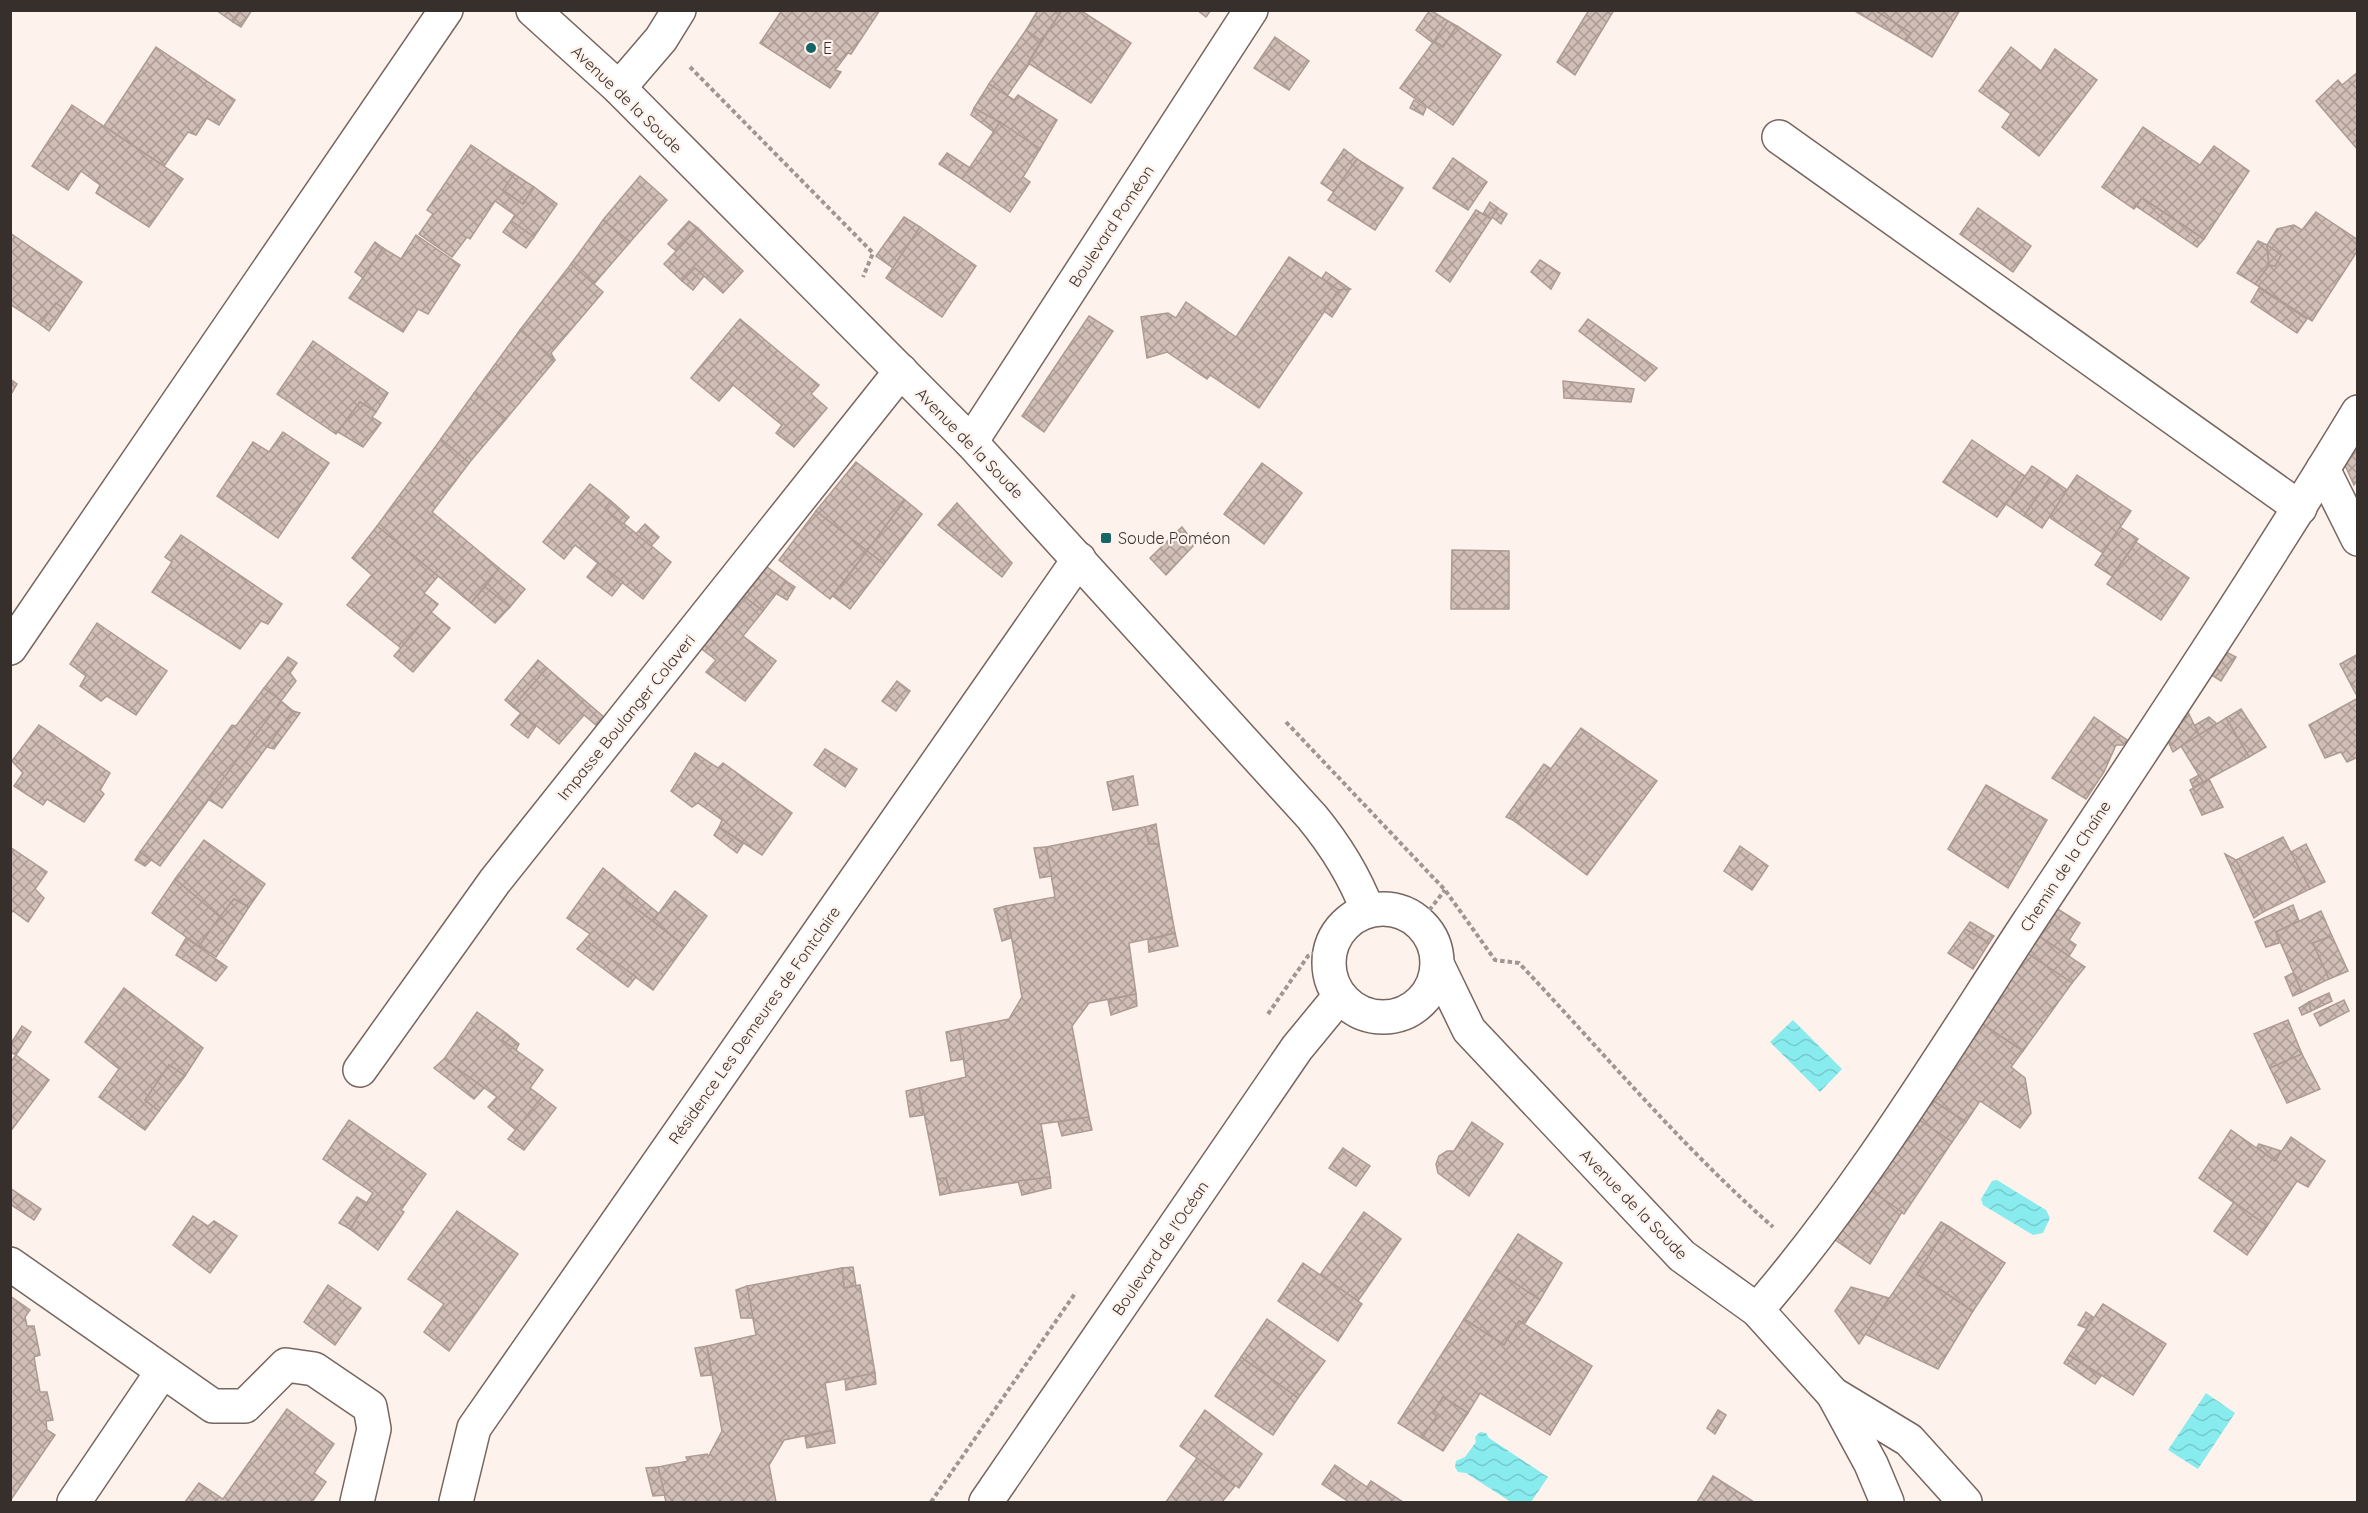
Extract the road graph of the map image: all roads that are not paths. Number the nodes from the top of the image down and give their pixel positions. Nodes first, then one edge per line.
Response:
1 (446, 10) edge
2 (533, 10) edge
3 (679, 10) edge
4 (1251, 10) edge
5 (619, 88) junction
6 (1779, 137) dead end
7 (901, 371) junction
8 (2358, 412) edge
9 (971, 442) junction
10 (2323, 470) junction
11 (2300, 508) junction
12 (2358, 539) edge
13 (1079, 559) junction
14 (10, 648) edge
15 (1367, 909) junction
16 (1438, 966) junction
17 (1339, 997) junction
18 (1408, 1012) junction
19 (1469, 1030) junction
20 (360, 1070) dead end
21 (10, 1264) edge
22 (1757, 1310) junction
23 (162, 1372) junction
24 (1833, 1394) junction
25 (74, 1503) edge
26 (357, 1503) edge
27 (456, 1503) edge
28 (986, 1503) edge
29 (1887, 1503) edge
30 (1965, 1503) edge

1 - 14 street
2 - 5 street, Avenue de la Soude
3 - 5 street
4 - 9 street, Boulevard Poméon
5 - 7 street, Avenue de la Soude
6 - 11 street
7 - 9 street, Avenue de la Soude
7 - 20 street, Impasse Boulanger Colaveri
8 - 10 street, Chemin de la Chaîne
9 - 13 street, Avenue de la Soude
10 - 11 street, Chemin de la Chaîne
10 - 12 street
11 - 22 street, Chemin de la Chaîne
13 - 15 street, Avenue de la Soude
13 - 27 street, Résidence Les Demeures de Fontclaire
15 - 16 street
15 - 17 street
16 - 18 street
16 - 19 street, Avenue de la Soude
17 - 18 street
17 - 28 street, Boulevard de l'Océan
18 - 19 street
19 - 22 street, Avenue de la Soude
21 - 23 street
22 - 24 street, Avenue de la Soude
23 - 25 street
23 - 26 street
24 - 29 street, Avenue de la Soude
24 - 30 street, Avenue de la Soude

